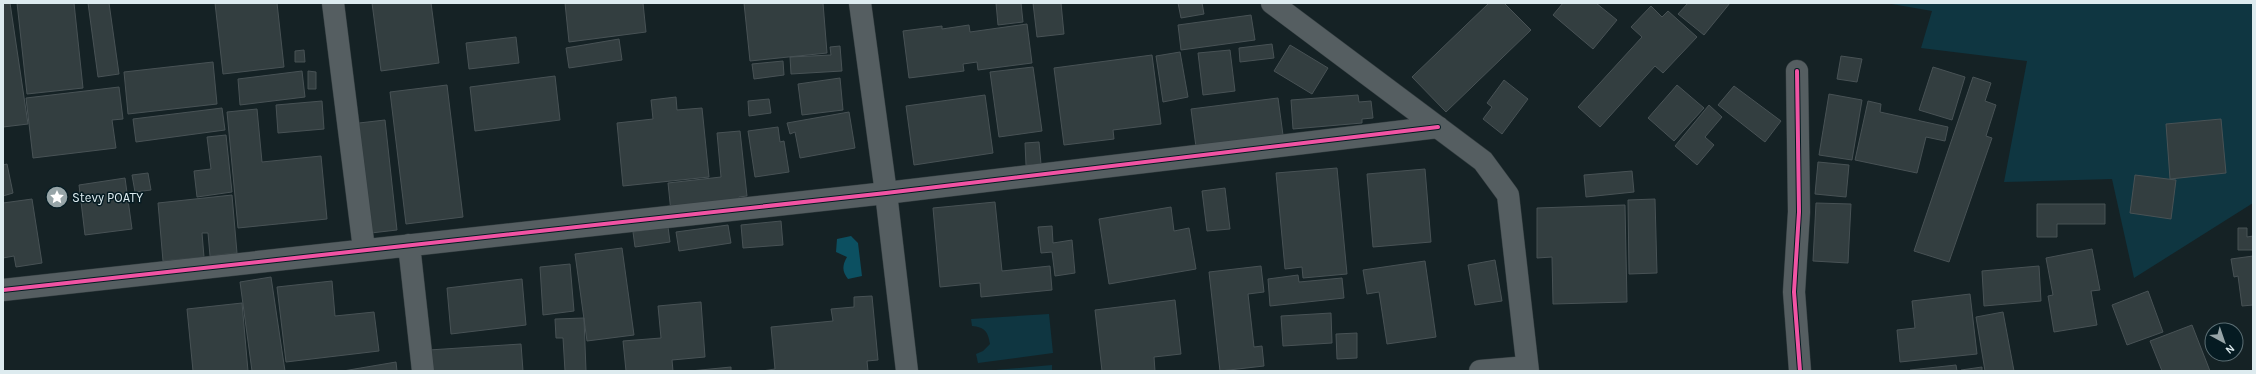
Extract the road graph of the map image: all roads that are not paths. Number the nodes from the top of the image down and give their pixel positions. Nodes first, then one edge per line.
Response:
1 (333, 3) edge
2 (860, 3) edge
3 (1272, 3) edge
4 (1797, 72) dead end
5 (1438, 127) junction
6 (886, 193) junction
7 (408, 245) junction
8 (364, 249) junction
9 (3, 290) edge
10 (1527, 369) edge
11 (423, 371) edge
12 (906, 371) edge
13 (1480, 371) edge
14 (1800, 371) edge

1 - 8 street
2 - 6 street
3 - 5 street
4 - 14 street
5 - 6 street
5 - 10 street
6 - 7 street
6 - 12 street
7 - 8 street
7 - 11 street
8 - 9 street
10 - 13 street

